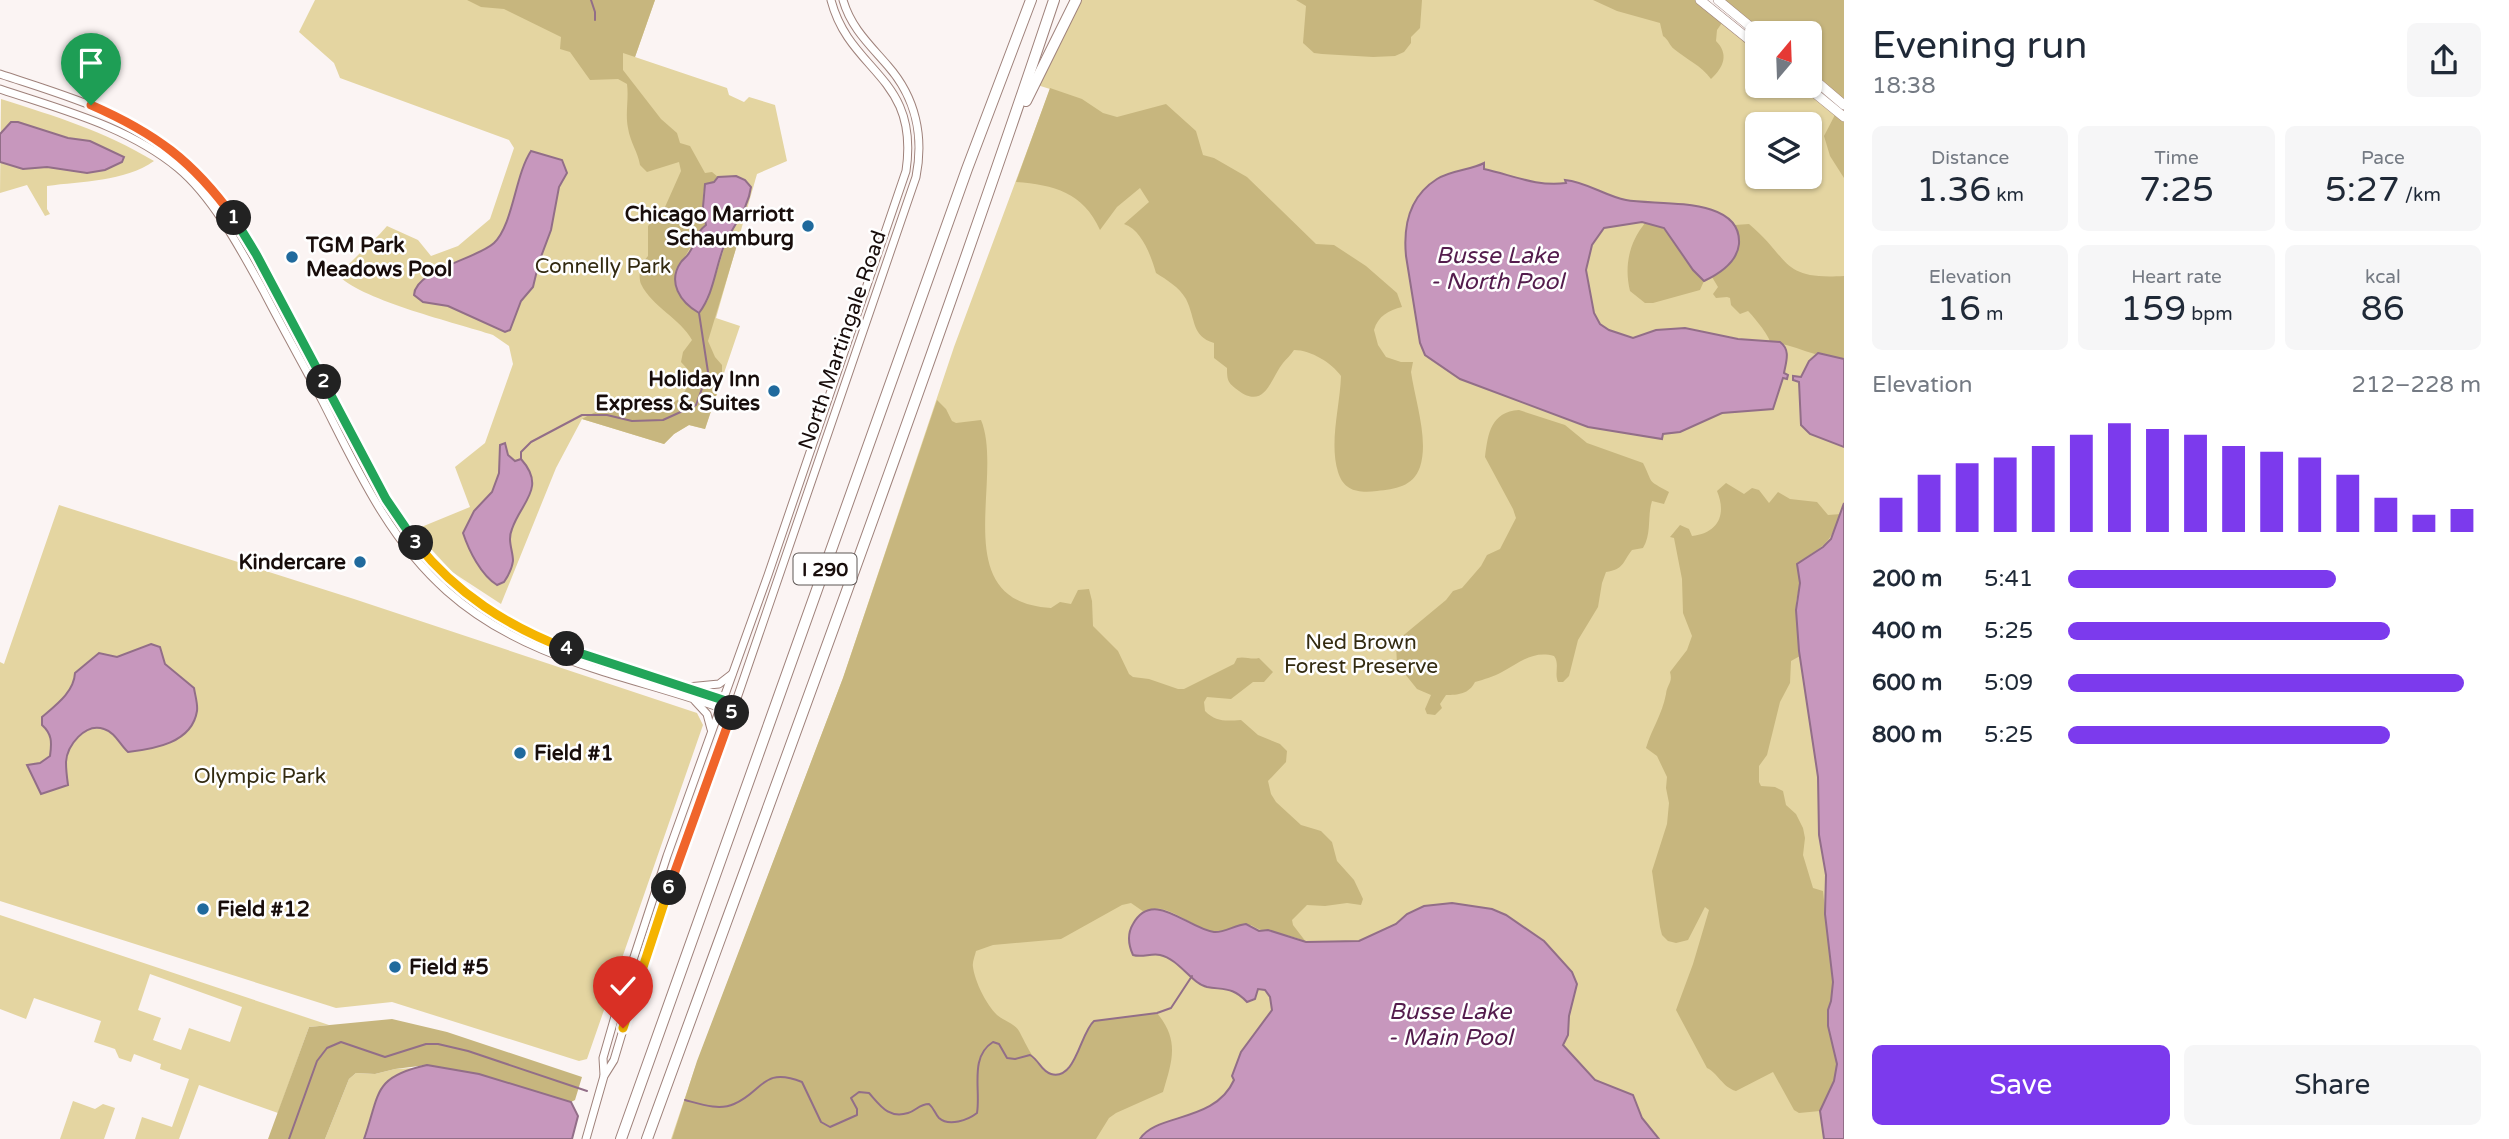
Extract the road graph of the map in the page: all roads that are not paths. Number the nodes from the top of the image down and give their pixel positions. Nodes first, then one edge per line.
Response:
1 (831, 0) edge
2 (843, 0) edge
3 (1031, 0) edge
4 (1054, 0) edge
5 (1076, 0) edge
6 (1700, 0) edge
7 (1718, 0) edge
8 (1745, 22) edge
9 (1745, 36) edge
10 (0, 74) edge
11 (1822, 86) edge
12 (0, 89) edge
13 (1821, 98) edge
14 (1844, 105) edge
15 (1844, 117) edge
16 (1009, 135) junction
17 (732, 673) junction
18 (682, 687) junction
19 (692, 698) junction
20 (722, 704) junction
21 (734, 708) junction
22 (711, 732) junction
23 (604, 1076) junction
24 (586, 1139) edge
25 (621, 1139) edge
26 (647, 1139) edge

1 - 17 street, North Martingale Road
2 - 21 street, North Martingale Road
3 - 25 highway, I 290
4 - 16 highway, I 290
5 - 16 highway
6 - 9 main road
7 - 8 main road
10 - 18 street
11 - 14 main road
12 - 19 street
13 - 15 main road
16 - 26 highway, I 290
17 - 18 street
17 - 20 street, North Martingale Road
18 - 20 street
19 - 20 street
19 - 22 street
20 - 21 street
20 - 22 street, North Martingale Road
21 - 23 street, North Martingale Road
22 - 23 street, North Martingale Road
23 - 24 street

